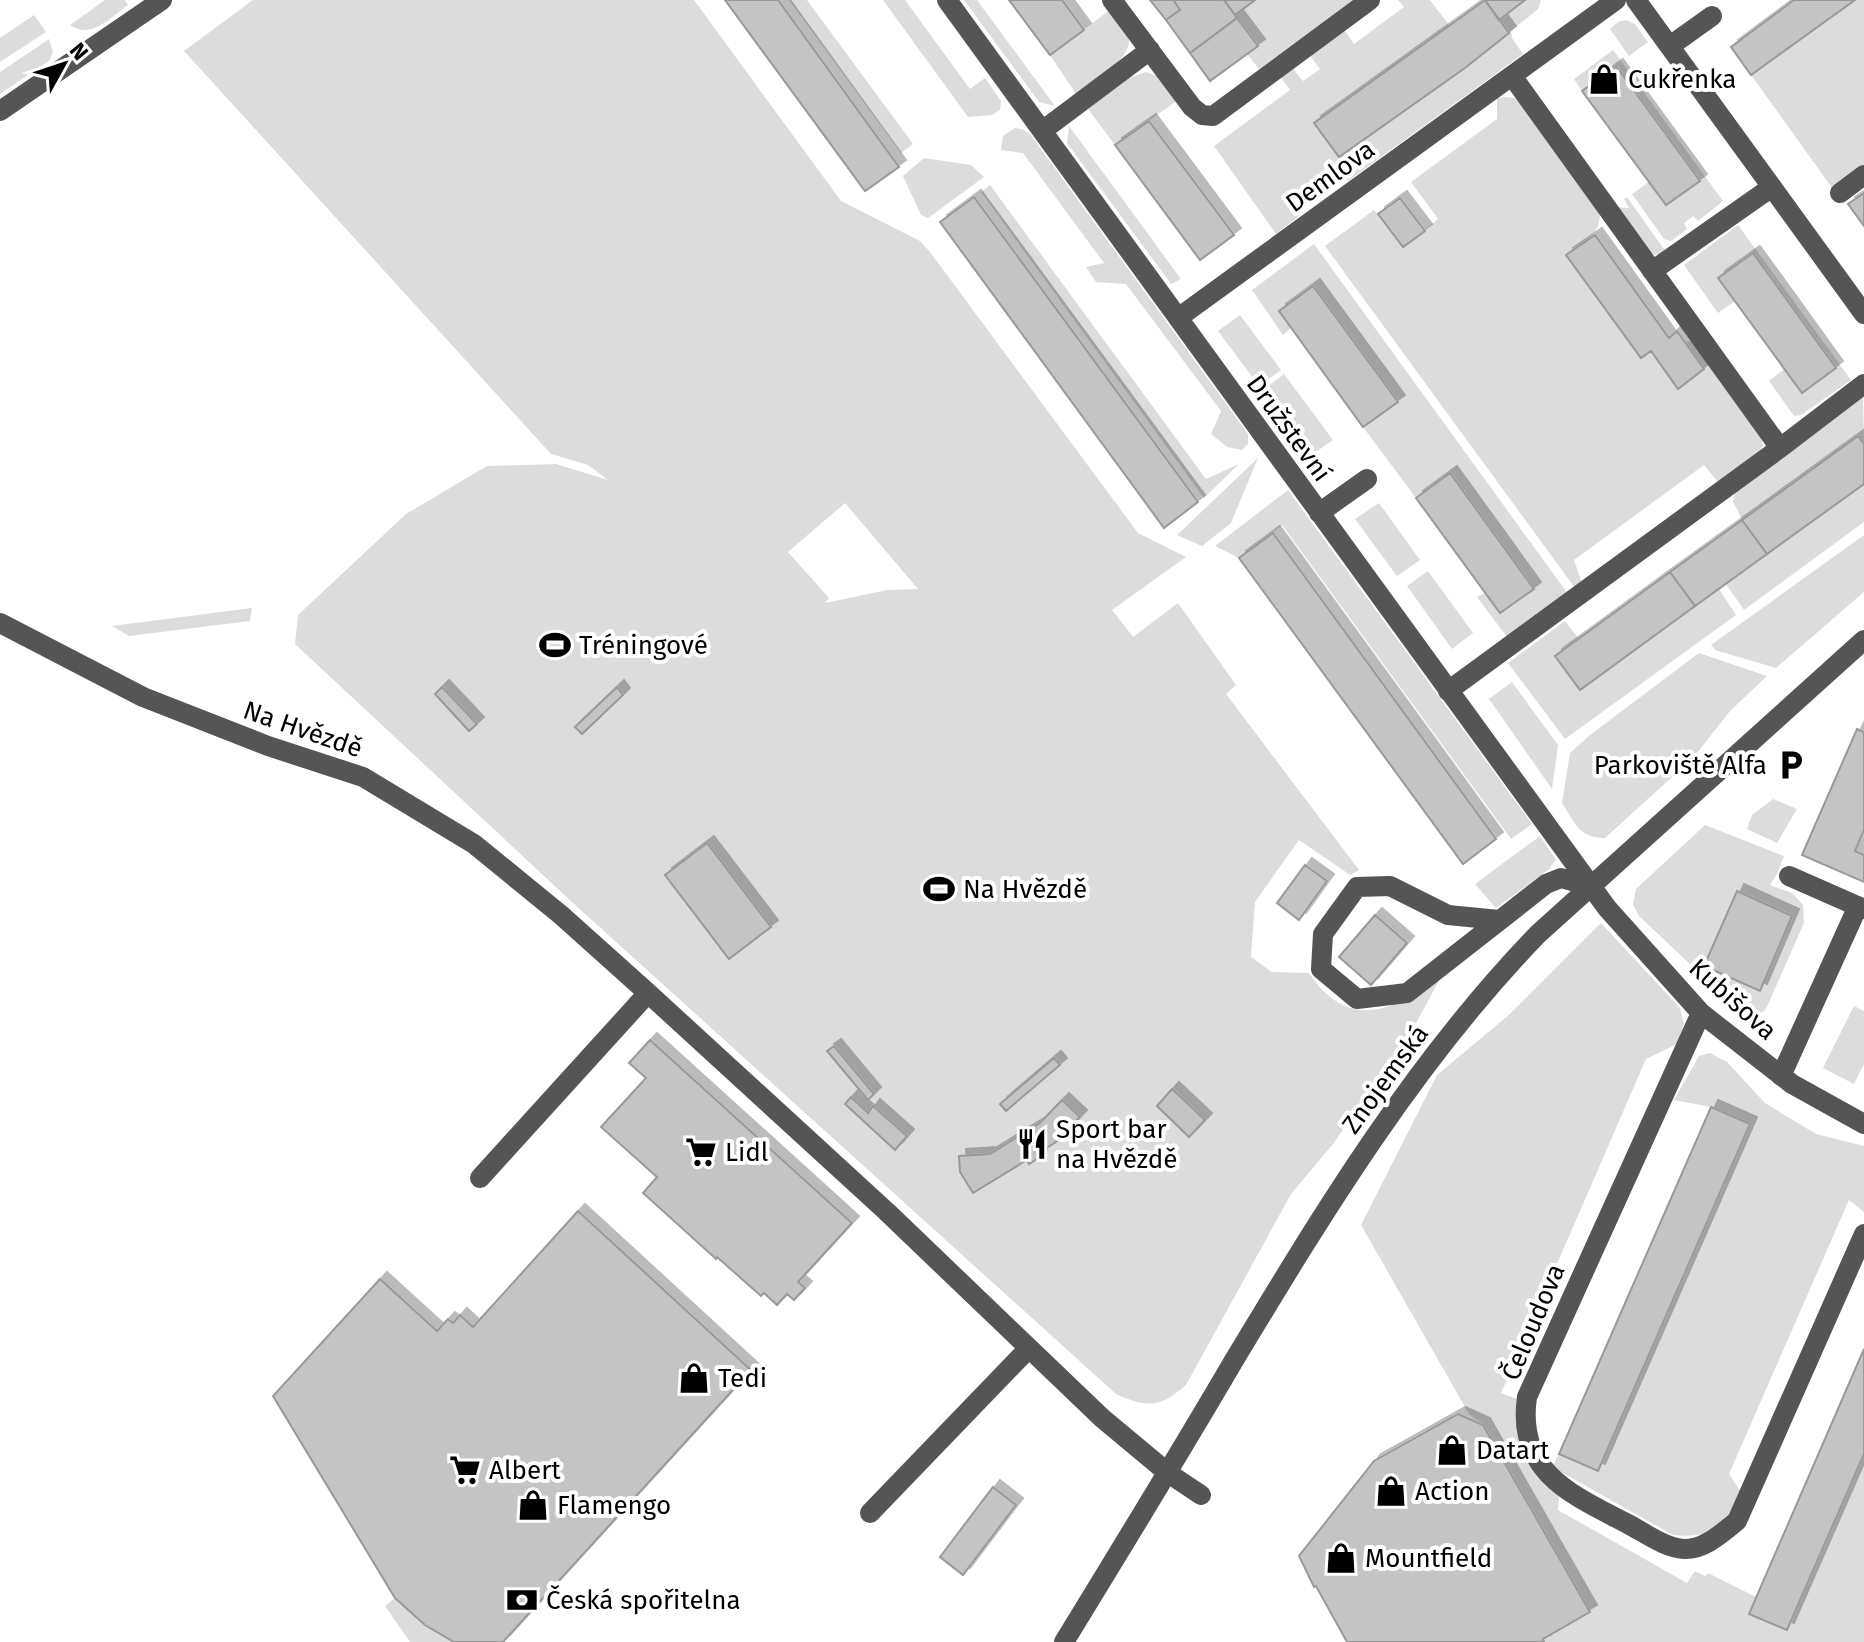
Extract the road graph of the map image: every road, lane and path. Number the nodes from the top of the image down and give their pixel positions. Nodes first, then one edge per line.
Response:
1 (162, 0) edge
2 (947, 0) edge
3 (1112, 0) edge
4 (1370, 0) edge
5 (1616, 0) edge
6 (1636, 0) edge
7 (1712, 16) dead end
8 (1670, 46) junction
9 (1150, 50) junction
10 (1512, 76) junction
11 (0, 111) edge
12 (1042, 131) junction
13 (1864, 175) edge
14 (1772, 187) junction
15 (1840, 193) dead end
16 (1652, 271) junction
17 (1864, 314) edge
18 (1178, 318) junction
19 (1864, 384) edge
20 (1780, 448) junction
21 (1367, 479) dead end
22 (1319, 513) junction
23 (0, 623) edge
24 (1864, 640) edge
25 (1448, 691) junction
26 (1789, 876) dead end
27 (1589, 886) junction
28 (1861, 907) edge
29 (1499, 920) junction
30 (648, 993) junction
31 (1701, 1013) junction
32 (1781, 1076) junction
33 (1864, 1124) edge
34 (480, 1178) dead end
35 (1864, 1234) edge
36 (1029, 1348) junction
37 (1168, 1473) junction
38 (1201, 1495) dead end
39 (870, 1513) dead end
40 (1064, 1642) edge

1 - 11 street
2 - 12 street, Družstevní
3 - 9 street
4 - 9 street
5 - 10 street, Demlova
6 - 8 street
7 - 8 street
8 - 14 street
9 - 12 street
10 - 16 street
10 - 18 street, Demlova
12 - 18 street, Družstevní
13 - 15 street
14 - 16 street
14 - 17 street
16 - 20 street
18 - 22 street, Družstevní
19 - 20 street
20 - 25 street
21 - 22 street
22 - 25 street, Družstevní
23 - 30 street, Na Hvězdě
24 - 27 street, Znojemská
25 - 27 street, Družstevní
26 - 28 street
27 - 29 street
27 - 31 street, Kubišova
27 - 37 street, Znojemská
28 - 32 street
29 - 29 street
30 - 34 street
30 - 36 street, Na Hvězdě
31 - 32 street, Kubišova
31 - 35 street, Čeloudova
32 - 33 street, Kubišova
36 - 37 street, Na Hvězdě
36 - 39 street
37 - 38 street, Na Hvězdě
37 - 40 street, Znojemská

